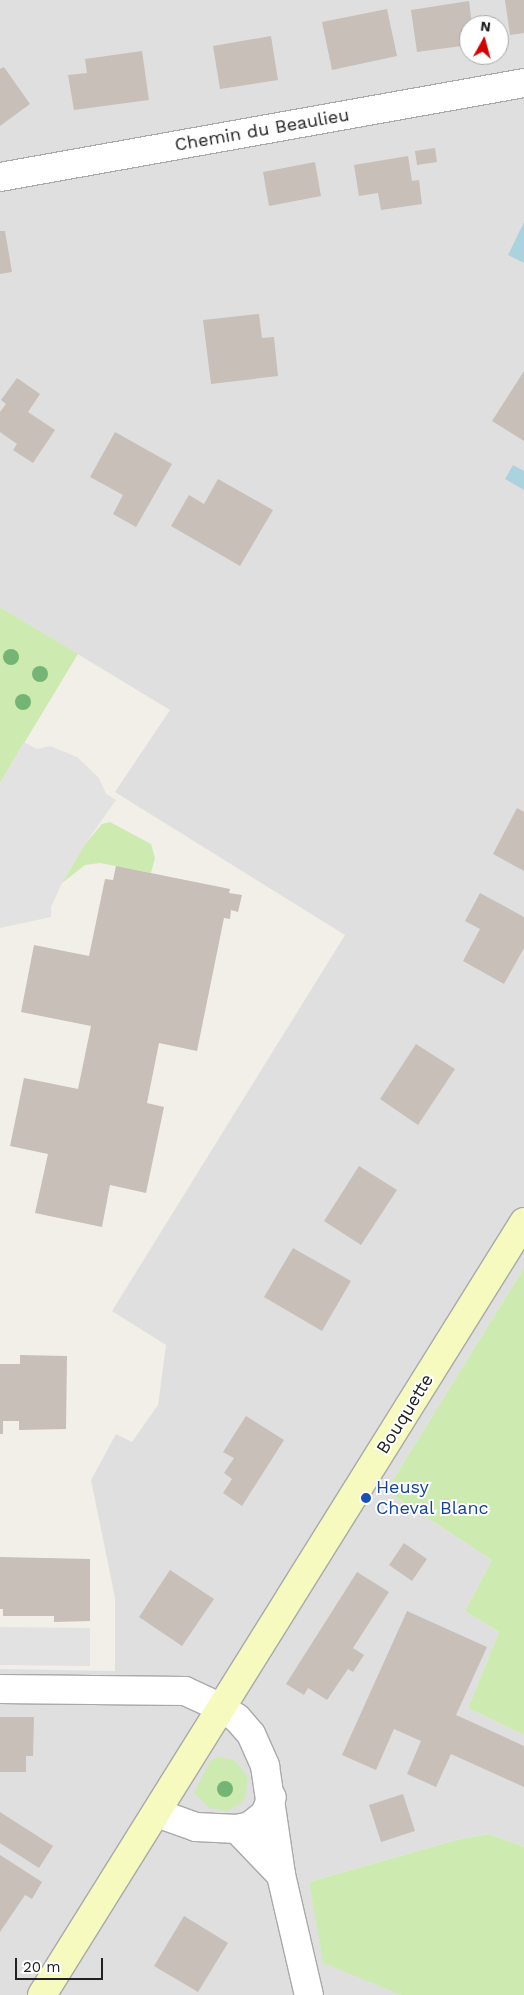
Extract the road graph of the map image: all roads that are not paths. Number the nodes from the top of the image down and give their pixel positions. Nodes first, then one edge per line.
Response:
1 (524, 83) edge
2 (0, 177) edge
3 (524, 1222) edge
4 (0, 1689) edge
5 (222, 1708) junction
6 (272, 1797) junction
7 (156, 1813) junction
8 (237, 1829) junction
9 (281, 1876) junction
10 (42, 1995) edge
11 (309, 1995) edge

1 - 2 street, Chemin du Beaulieu
3 - 5 main road, Bouquette
4 - 5 street
5 - 6 street
5 - 7 main road, Bouquette
6 - 8 street
6 - 9 street
7 - 8 street
7 - 10 main road, Bouquette
8 - 9 street
9 - 11 street

